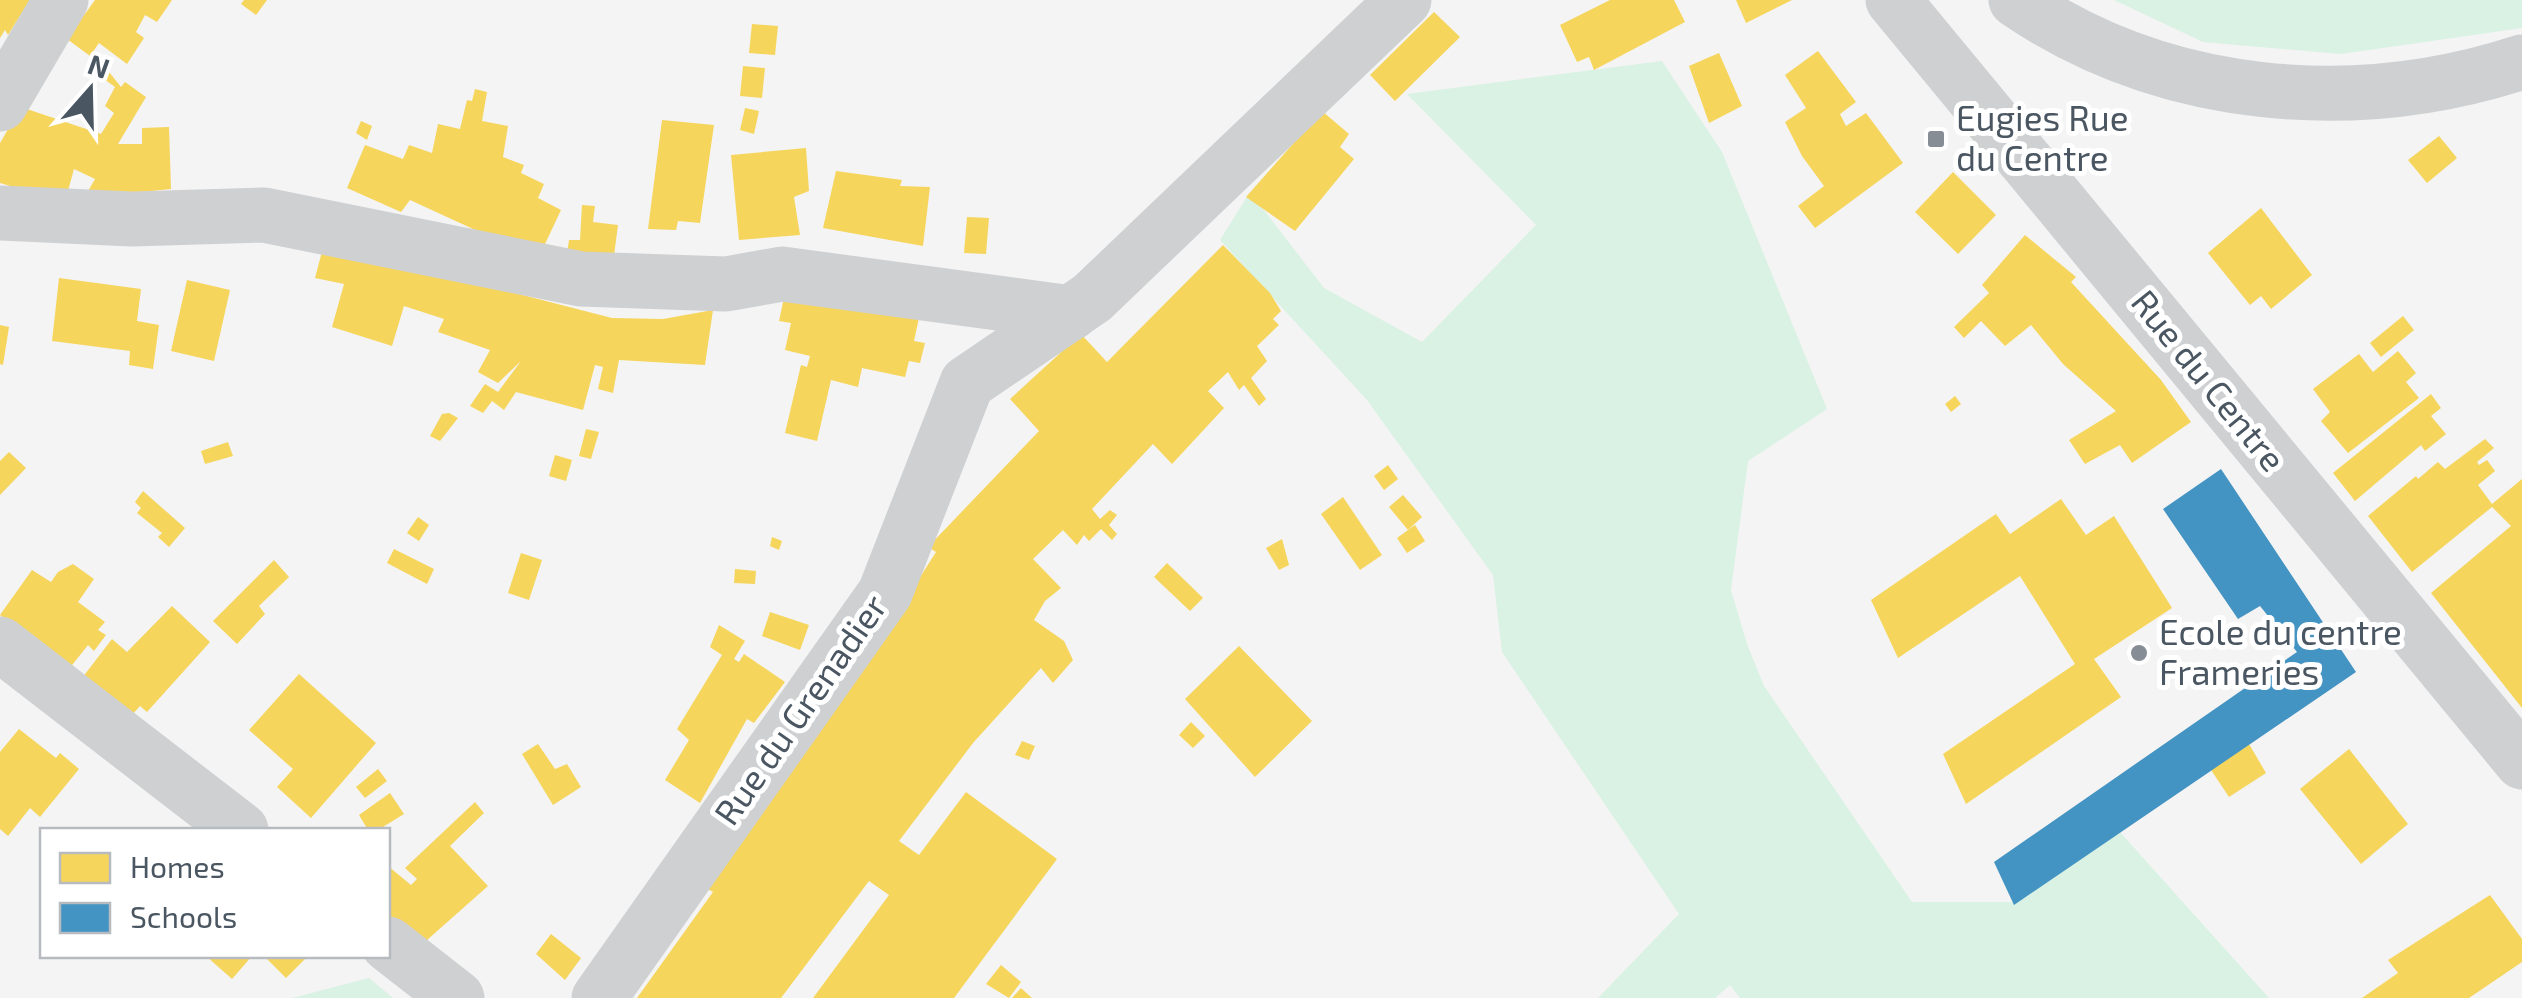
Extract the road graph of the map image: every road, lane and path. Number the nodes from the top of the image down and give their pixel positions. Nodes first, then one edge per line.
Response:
1 (61, 0) edge
2 (1404, 0) edge
3 (1894, 0) edge
4 (2016, 0) edge
5 (2522, 62) edge
6 (0, 104) edge
7 (0, 213) edge
8 (1072, 312) junction
9 (0, 644) edge
10 (2522, 762) edge
11 (238, 828) edge
12 (390, 946) edge
13 (457, 998) edge
14 (599, 998) edge

1 - 6 street
2 - 8 street, Rue du Grenadier
3 - 10 street, Rue du Centre
4 - 5 street
7 - 8 street
8 - 14 street, Rue du Grenadier
9 - 11 street
12 - 13 street

